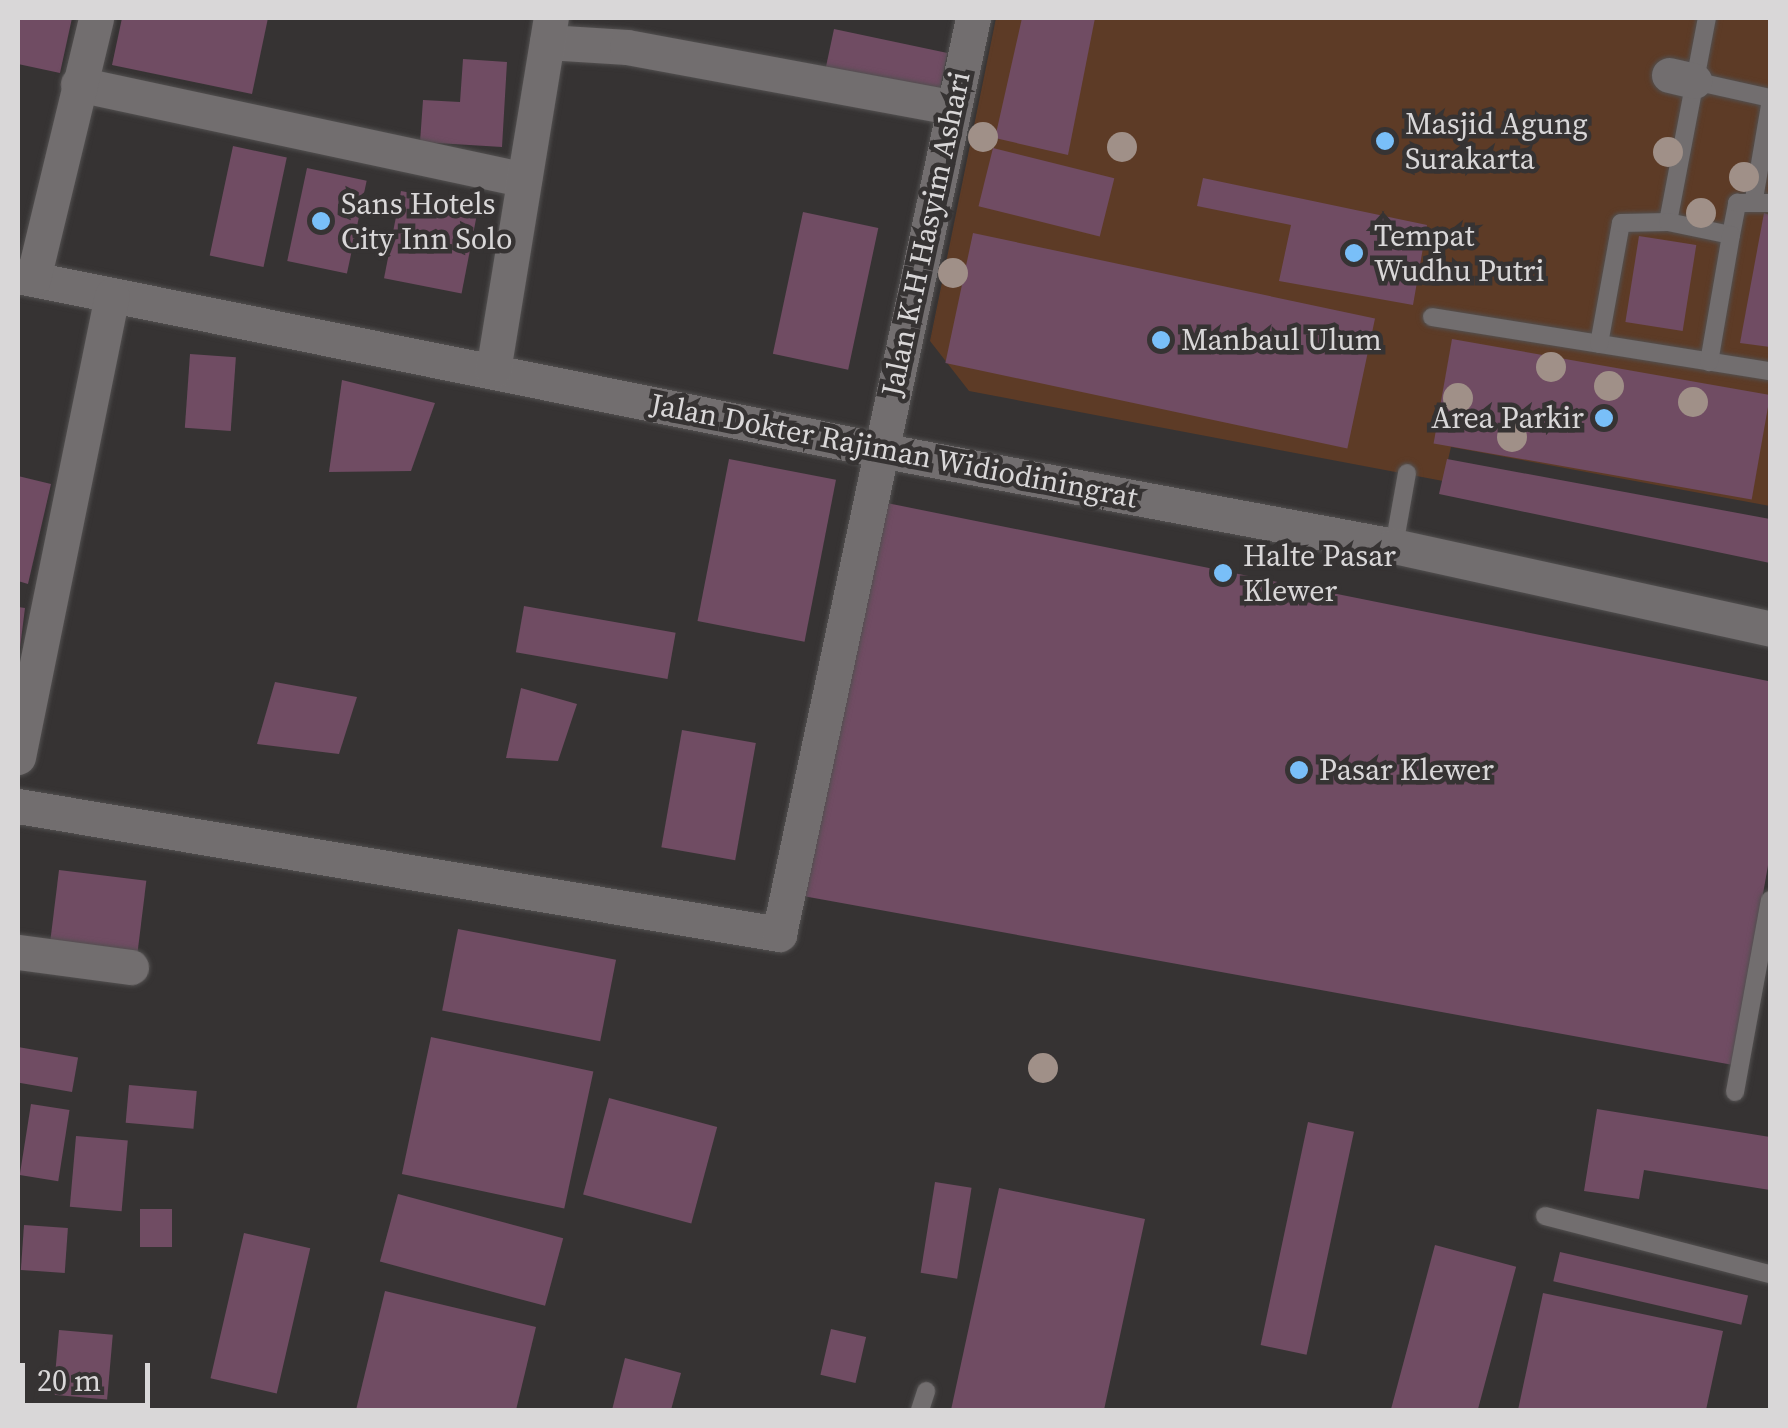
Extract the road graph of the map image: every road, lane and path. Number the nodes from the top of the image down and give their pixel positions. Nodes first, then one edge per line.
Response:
1 (96, 18) edge
2 (973, 18) edge
3 (1707, 18) edge
4 (549, 30) edge
5 (1682, 78) junction
6 (78, 84) junction
7 (1770, 101) edge
8 (952, 107) junction
9 (524, 180) junction
10 (1762, 201) edge
11 (1668, 222) junction
12 (1730, 234) junction
13 (26, 277) edge
14 (112, 295) junction
15 (1432, 317) dead end
16 (1600, 344) junction
17 (1709, 362) junction
18 (493, 371) junction
19 (1770, 372) edge
20 (880, 450) junction
21 (1407, 473) dead end
22 (1394, 546) junction
23 (1770, 629) edge
24 (18, 757) edge
25 (18, 806) edge
26 (1770, 900) edge
27 (18, 952) edge
28 (130, 966) dead end
29 (1735, 1092) dead end
30 (1544, 1216) dead end
31 (1770, 1274) edge
32 (926, 1391) dead end
33 (920, 1410) edge

1 - 6 street
2 - 8 street, Jalan K.H Hasyim Ashari
3 - 5 lane
4 - 8 street
4 - 9 street
5 - 7 lane
5 - 11 lane
6 - 9 street
6 - 13 street
7 - 10 lane
8 - 20 street, Jalan K.H Hasyim Ashari
9 - 18 street
10 - 12 lane
11 - 12 lane
11 - 16 lane
12 - 17 lane
13 - 14 street, Jalan Dokter Rajiman Widiodiningrat
14 - 18 street, Jalan Dokter Rajiman Widiodiningrat
14 - 24 street
15 - 16 lane
16 - 17 lane
17 - 19 lane
18 - 20 street, Jalan Dokter Rajiman Widiodiningrat
20 - 22 street, Jalan Dokter Rajiman Widiodiningrat
20 - 25 street, Jalan K.H Hasyim Ashari
21 - 22 lane
22 - 23 street, Jalan Dokter Rajiman Widiodiningrat
26 - 29 lane
27 - 28 street
30 - 31 lane
32 - 33 lane

